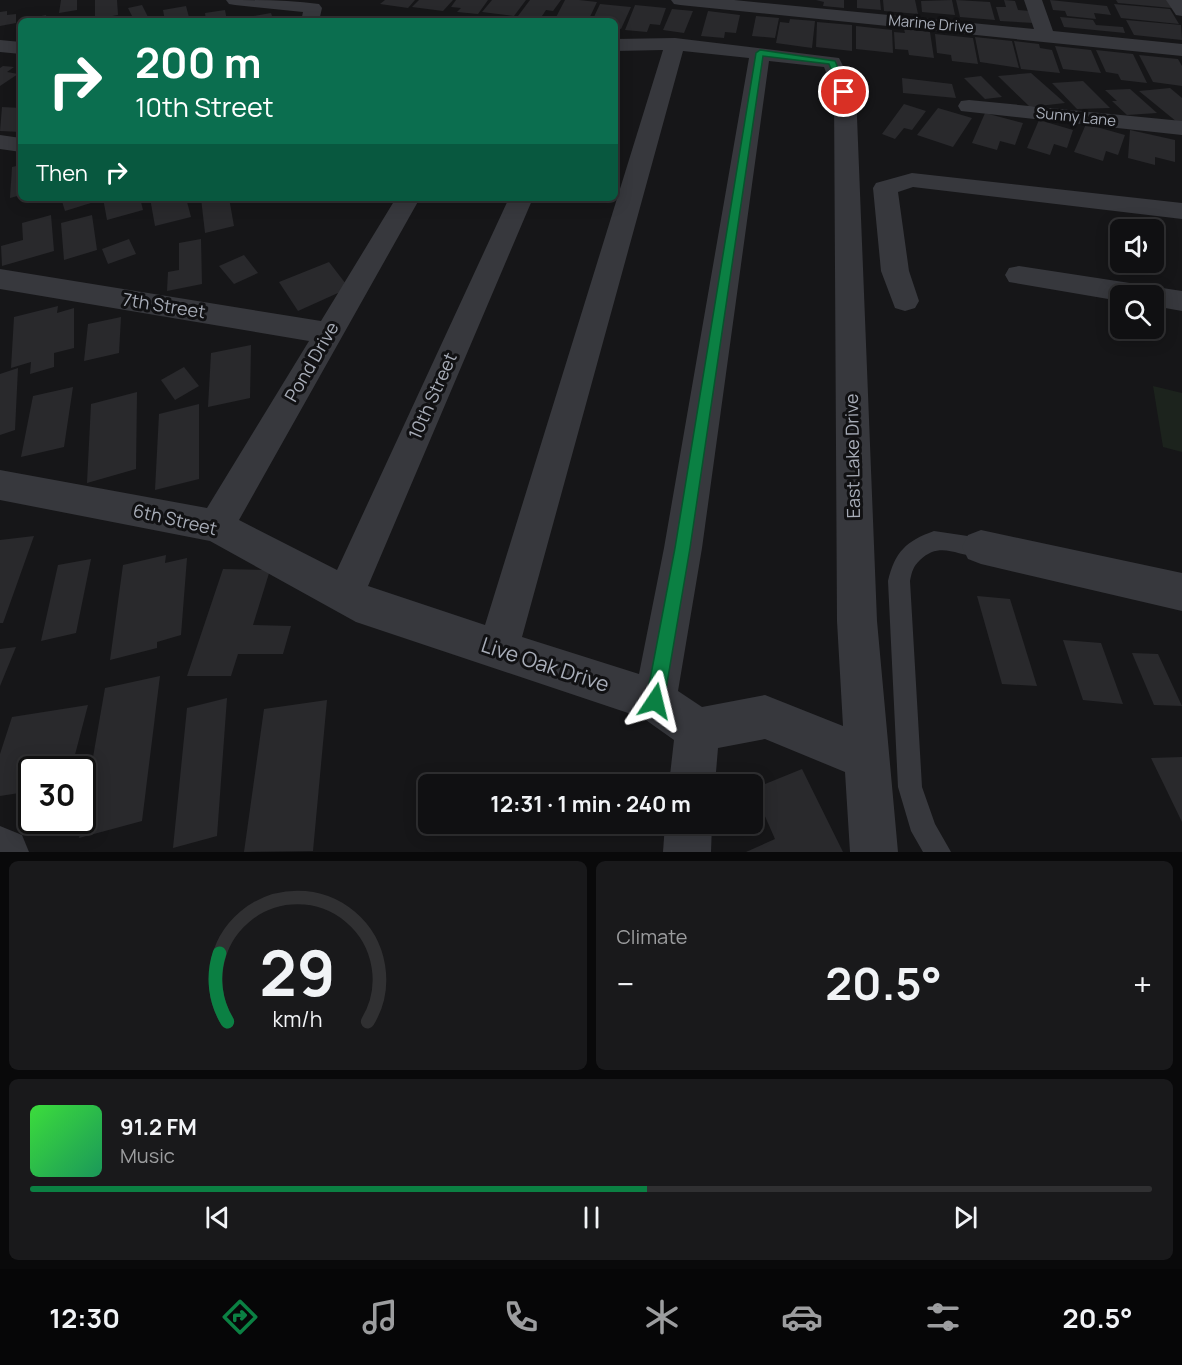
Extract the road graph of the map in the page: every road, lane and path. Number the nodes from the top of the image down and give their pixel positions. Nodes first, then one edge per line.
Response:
1 (235, 0) edge
2 (680, 0) edge
3 (1033, 0) edge
4 (1175, 0) edge
5 (1182, 11) edge
6 (311, 14) edge
7 (1045, 34) junction
8 (675, 44) junction
9 (618, 45) edge
10 (0, 46) edge
11 (18, 48) edge
12 (1182, 50) edge
13 (760, 53) junction
14 (969, 106) dead end
15 (1182, 128) edge
16 (0, 142) edge
17 (18, 145) edge
18 (406, 201) edge
19 (520, 201) edge
20 (1182, 211) edge
21 (1019, 275) dead end
22 (0, 279) edge
23 (1110, 290) edge
24 (1164, 298) edge
25 (905, 301) dead end
26 (1182, 301) edge
27 (328, 333) junction
28 (0, 485) edge
29 (216, 526) junction
30 (981, 546) joint
31 (1182, 592) edge
32 (358, 601) junction
33 (498, 650) junction
34 (655, 701) junction
35 (697, 730) junction
36 (866, 758) junction
37 (693, 774) edge
38 (689, 834) edge
39 (0, 850) edge
40 (5, 852) edge
41 (687, 852) edge
42 (874, 852) edge
43 (938, 852) edge

1 - 6 street
2 - 7 street, Marine Drive
3 - 7 street
4 - 5 street
7 - 12 street, Marine Drive
8 - 9 street
8 - 13 street
8 - 33 street
10 - 11 street
13 - 34 street
13 - 36 street, East Lake Drive
14 - 15 street, Sunny Lane
16 - 17 street
18 - 27 street, Pond Drive
19 - 32 street, 10th Street
20 - 25 street
21 - 23 street
22 - 27 street, 7th Street
24 - 26 street
27 - 29 street, Pond Drive
28 - 29 street, 6th Street
29 - 32 street, 6th Street
30 - 31 street
30 - 43 lane
32 - 33 street, Live Oak Drive
33 - 34 street, Live Oak Drive
34 - 35 street, Live Oak Drive
35 - 36 street
35 - 37 street
36 - 42 street, East Lake Drive
38 - 41 street
39 - 40 street

